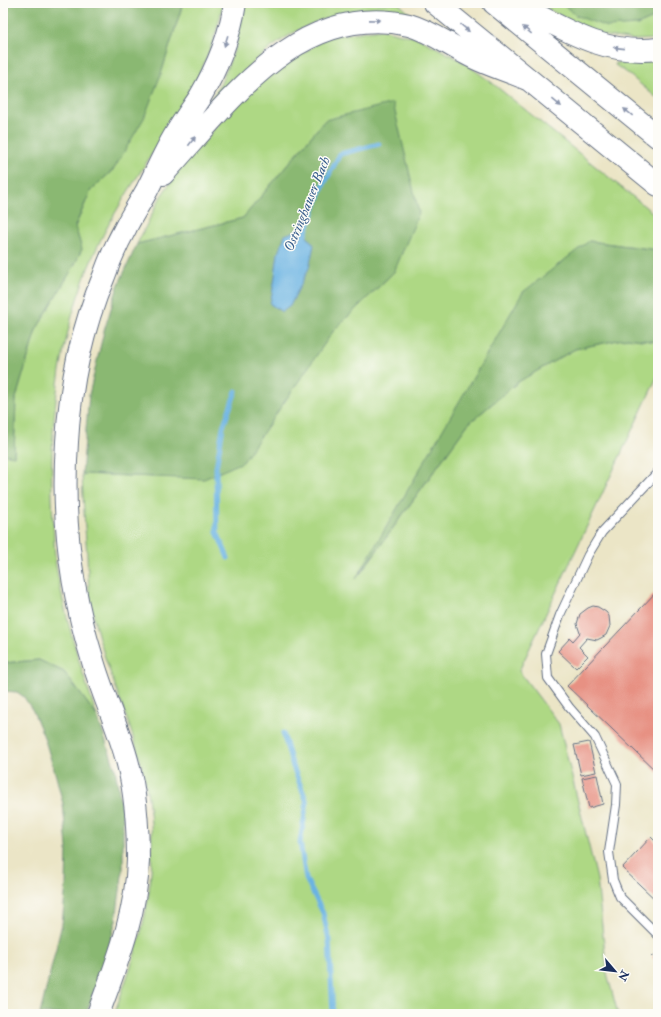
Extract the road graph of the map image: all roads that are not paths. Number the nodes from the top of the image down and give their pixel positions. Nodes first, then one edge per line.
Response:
1 (235, 3) edge
2 (435, 3) edge
3 (494, 3) edge
4 (514, 3) edge
5 (658, 49) edge
6 (527, 79) junction
7 (658, 137) edge
8 (658, 185) edge
9 (147, 191) junction
10 (658, 472) edge
11 (658, 935) edge
12 (98, 1014) edge

1 -> 9 highway
2 -> 6 highway
7 -> 3 highway
5 -> 4 highway
6 -> 8 highway
9 -> 6 highway
9 - 12 highway
10 - 11 lane

